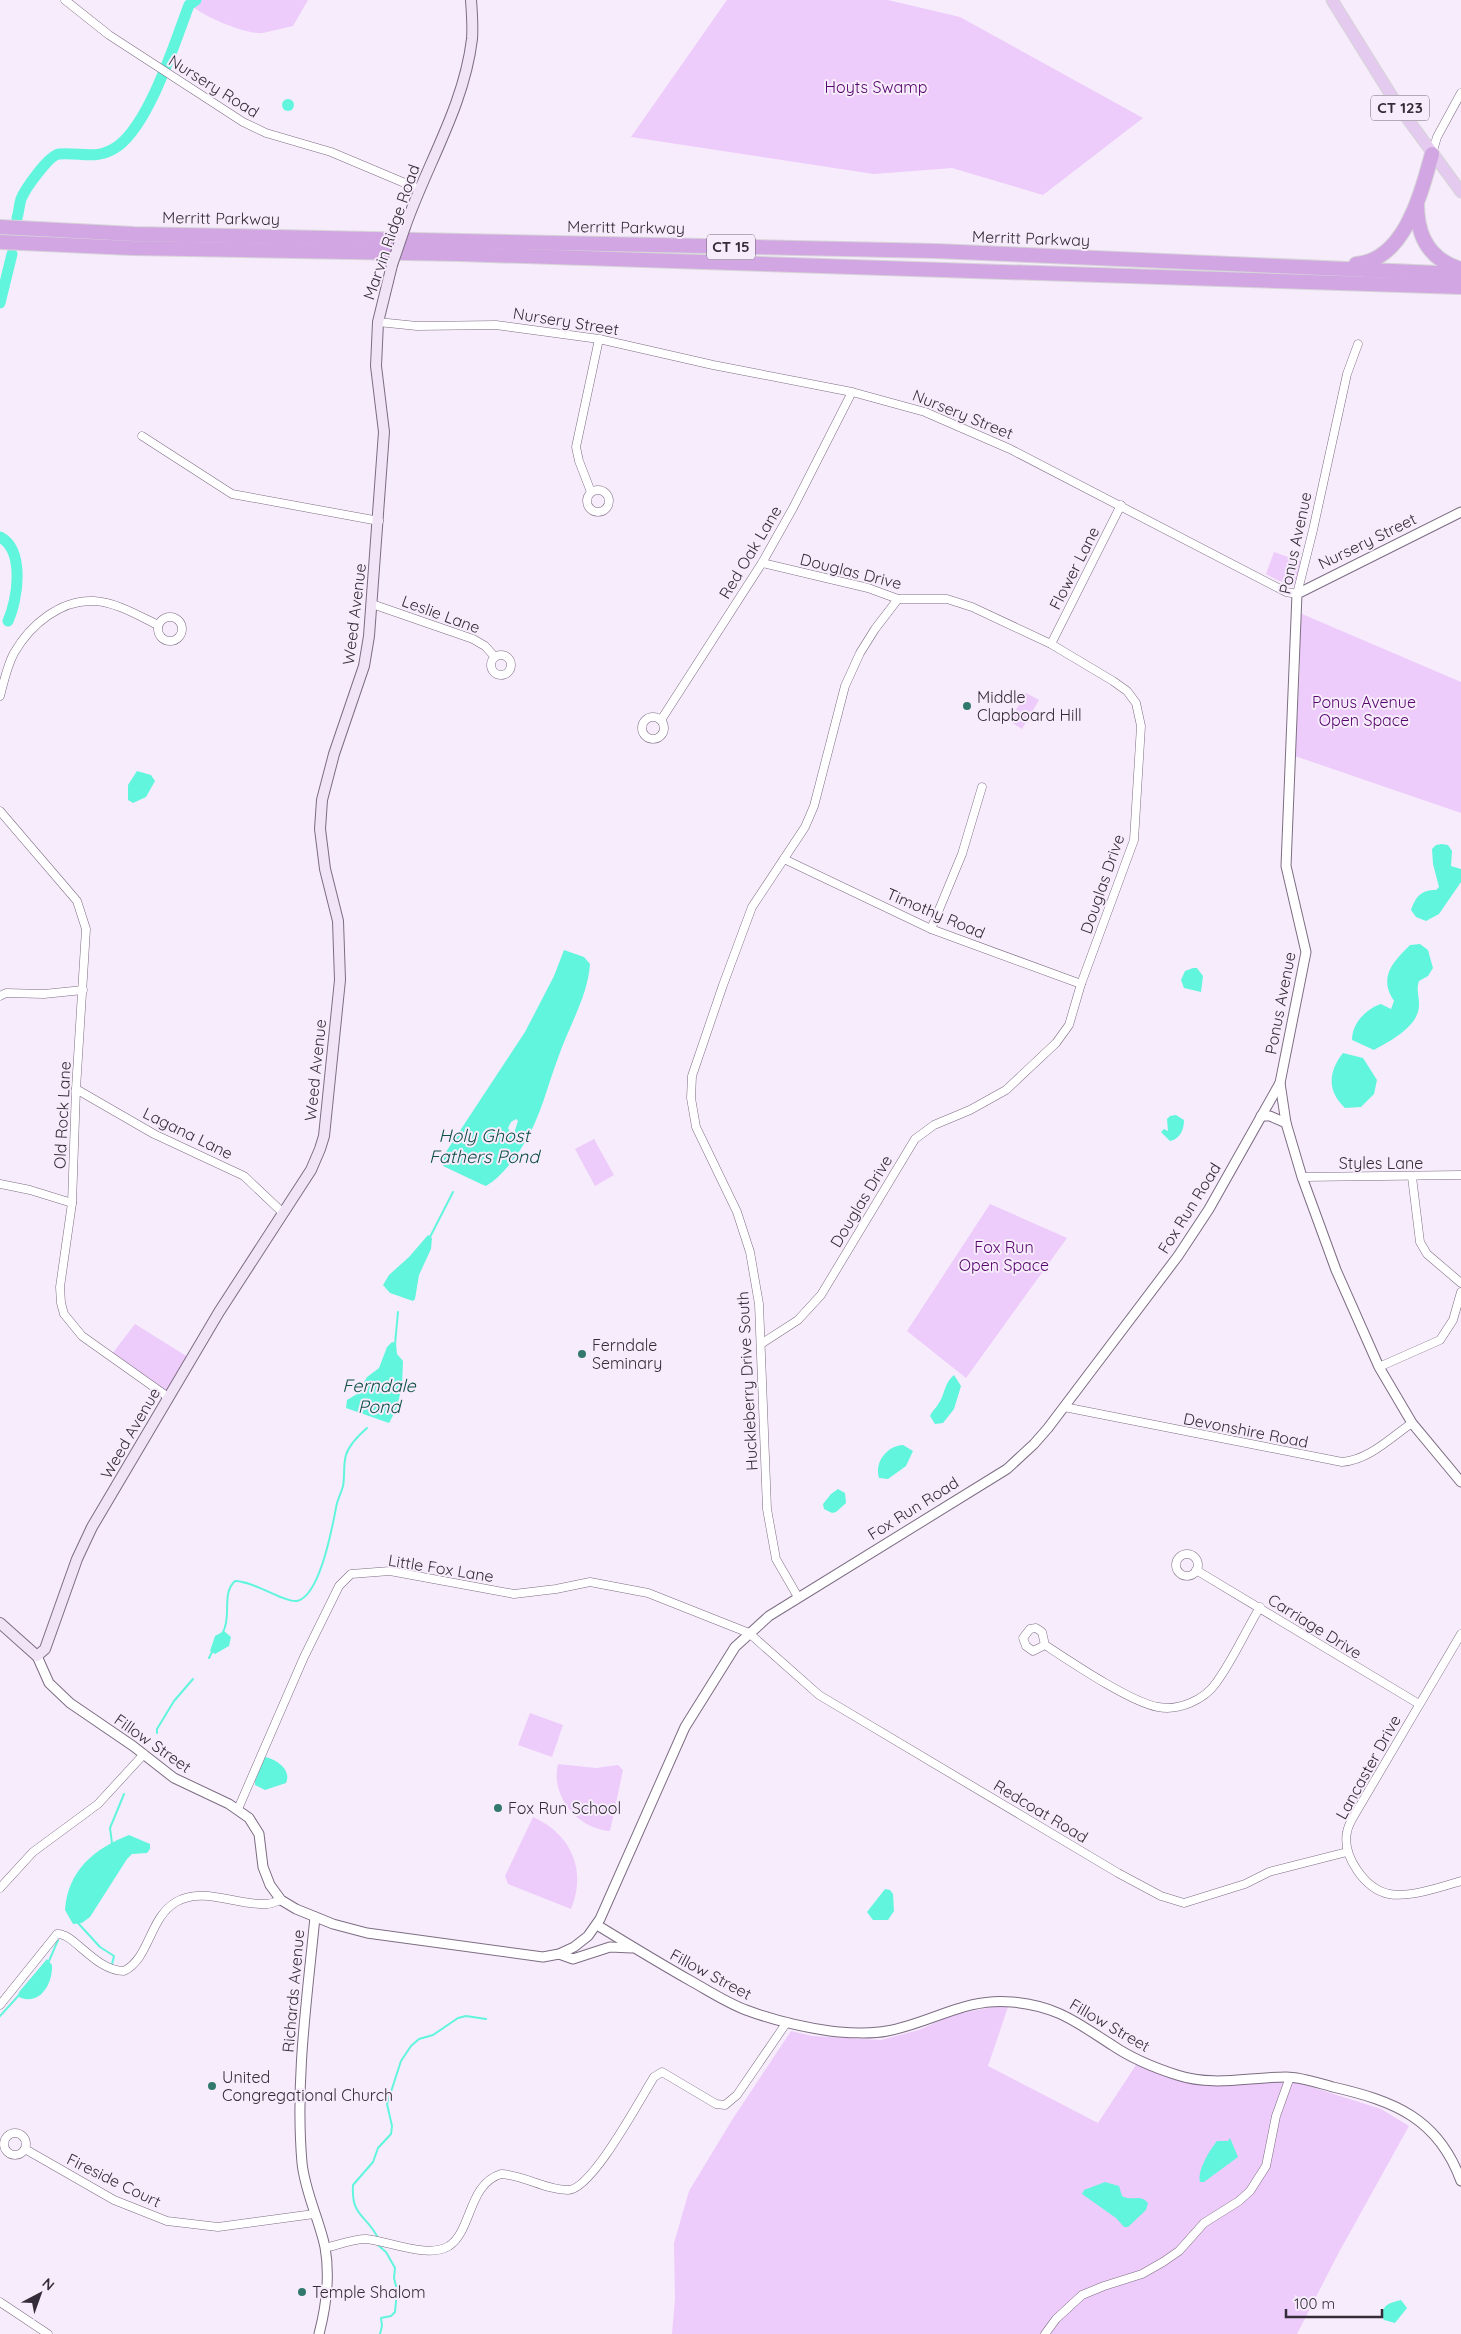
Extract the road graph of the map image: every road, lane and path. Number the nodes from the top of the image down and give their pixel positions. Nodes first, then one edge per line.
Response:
1 (65, 0) edge
2 (471, 0) edge
3 (1332, 0) edge
4 (1461, 93) edge
5 (1432, 154) junction
6 (419, 189) junction
7 (1461, 192) edge
8 (1418, 199) junction
9 (0, 228) edge
10 (0, 242) edge
11 (1318, 267) junction
12 (1461, 269) edge
13 (1461, 274) edge
14 (1461, 287) edge
15 (378, 322) junction
16 (599, 339) junction
17 (1358, 344) dead end
18 (852, 392) junction
19 (383, 420) joint
20 (142, 436) dead end
21 (591, 492) dead end
22 (1121, 505) junction
23 (1461, 512) edge
24 (379, 521) junction
25 (762, 563) junction
26 (1297, 594) junction
27 (898, 600) junction
28 (372, 604) junction
29 (158, 625) dead end
30 (1051, 644) junction
31 (495, 657) dead end
32 (0, 696) edge
33 (661, 720) dead end
34 (982, 787) dead end
35 (0, 812) edge
36 (784, 859) junction
37 (931, 929) junction
38 (1081, 984) junction
39 (83, 990) junction
40 (0, 996) edge
41 (1280, 1083) junction
42 (76, 1089) junction
43 (1262, 1116) junction
44 (1286, 1122) junction
45 (1461, 1175) edge
46 (1302, 1177) junction
47 (1412, 1177) junction
48 (0, 1184) edge
49 (72, 1203) junction
50 (282, 1212) junction
51 (1461, 1283) edge
52 (1461, 1292) edge
53 (761, 1344) junction
54 (1379, 1367) junction
55 (168, 1397) junction
56 (1064, 1408) junction
57 (1412, 1423) junction
58 (1461, 1482) edge
59 (1196, 1570) dead end
60 (798, 1597) junction
61 (1260, 1607) junction
62 (0, 1623) edge
63 (749, 1633) junction
64 (1461, 1634) edge
65 (1045, 1645) dead end
66 (37, 1656) junction
67 (1419, 1704) junction
68 (144, 1754) junction
69 (238, 1809) junction
70 (1347, 1852) junction
71 (1461, 1881) edge
72 (0, 1888) edge
73 (281, 1900) junction
74 (315, 1917) junction
75 (596, 1925) junction
76 (583, 1941) junction
77 (634, 1949) junction
78 (596, 1952) junction
79 (560, 1954) junction
80 (0, 2005) edge
81 (787, 2022) junction
82 (1290, 2077) junction
83 (25, 2149) dead end
84 (1461, 2181) edge
85 (314, 2214) junction
86 (325, 2248) junction
87 (0, 2302) edge
88 (48, 2334) edge
89 (319, 2334) edge
90 (1045, 2334) edge

1 - 6 street, Nursery Road
2 - 6 main road, Marvin Ridge Road
3 - 5 main road, CT 123
4 - 5 street
5 - 7 main road, CT 123
5 - 8 highway
6 - 15 main road, Marvin Ridge Road, bridge
8 - 11 highway
8 - 12 highway
9 - 11 highway, Merritt Parkway / CT 15
10 - 14 highway, Merritt Parkway / CT 15
11 - 13 highway, Merritt Parkway / CT 15
15 - 16 street, Nursery Street
15 - 19 main road, Marvin Ridge Road
16 - 18 street, Nursery Street
16 - 21 street
17 - 26 street, Ponus Avenue
18 - 22 street, Nursery Street
18 - 25 street, Red Oak Lane
19 - 24 main road, Weed Avenue
20 - 24 street
22 - 26 street, Nursery Street
22 - 30 street, Flower Lane
23 - 26 street, Nursery Street
24 - 28 main road, Weed Avenue
25 - 27 street, Douglas Drive
25 - 33 street, Red Oak Lane
26 - 41 street, Ponus Avenue
27 - 30 street, Douglas Drive
27 - 36 street, Huckleberry Drive South
28 - 31 street, Leslie Lane
28 - 50 main road, Weed Avenue
29 - 32 street
30 - 38 street, Douglas Drive
34 - 37 street
35 - 39 street, Old Rock Lane
36 - 37 street, Timothy Road
36 - 53 street, Huckleberry Drive South
37 - 38 street, Timothy Road
38 - 53 street, Douglas Drive
39 - 40 street
39 - 42 street, Old Rock Lane
41 - 43 street, Fox Run Road
41 - 44 street, Ponus Avenue
42 - 49 street, Old Rock Lane
42 - 50 street, Lagana Lane
43 - 44 street
43 - 56 street, Fox Run Road
44 - 46 street, Ponus Avenue
45 - 47 street, Styles Lane
46 - 47 street, Styles Lane
46 - 54 street, Ponus Avenue
47 - 51 street
48 - 49 street
49 - 55 street, Old Rock Lane
50 - 55 main road, Weed Avenue
52 - 54 street
53 - 60 street, Huckleberry Drive South
54 - 57 street, Ponus Avenue
55 - 66 main road, Weed Avenue
56 - 57 street, Devonshire Road
56 - 60 street, Fox Run Road
57 - 58 street, Ponus Avenue
59 - 61 street, Carriage Drive
60 - 63 street, Fox Run Road
61 - 65 street
61 - 67 street, Carriage Drive
62 - 66 main road, Fillow Street
63 - 69 street, Little Fox Lane
63 - 70 street, Redcoat Road
63 - 75 street, Fox Run Road
64 - 67 street, Lancaster Drive
66 - 68 street, Fillow Street
67 - 70 street, Lancaster Drive
68 - 69 street, Fillow Street
68 - 72 street
69 - 73 street, Fillow Street
70 - 71 street
73 - 74 street, Fillow Street
73 - 80 street
74 - 79 street, Fillow Street
74 - 85 street, Richards Avenue
75 - 76 street, Fillow Street
75 - 77 street, Fillow Street
76 - 78 street
76 - 79 street, Fillow Street
77 - 78 street, Fillow Street
77 - 81 street, Fillow Street
78 - 79 street, Fillow Street
81 - 82 street, Fillow Street
81 - 86 street
82 - 84 street, Fillow Street
82 - 90 street
83 - 85 street, Fireside Court
85 - 86 street, Richards Avenue
86 - 89 street, Richards Avenue
87 - 88 street

